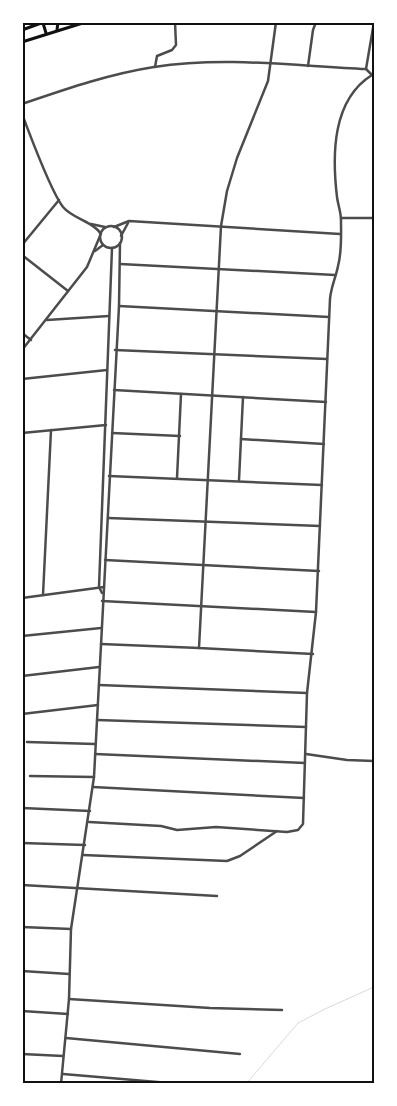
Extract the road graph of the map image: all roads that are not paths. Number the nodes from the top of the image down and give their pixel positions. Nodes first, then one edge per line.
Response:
1 (58, 22) edge
2 (86, 22) edge
3 (175, 22) edge
4 (276, 22) edge
5 (316, 22) edge
6 (374, 22) edge
7 (43, 23) edge
8 (22, 30) edge
9 (57, 30) junction
10 (46, 33) junction
11 (22, 42) edge
12 (271, 63) junction
13 (308, 66) junction
14 (155, 67) junction
15 (366, 69) junction
16 (22, 104) edge
17 (22, 114) edge
18 (27, 127) junction
19 (22, 129) edge
20 (59, 200) junction
21 (341, 218) junction
22 (374, 218) edge
23 (129, 221) junction
24 (85, 222) junction
25 (220, 226) junction
26 (106, 227) junction
27 (114, 227) junction
28 (340, 234) junction
29 (100, 235) junction
30 (121, 236) junction
31 (120, 243) junction
32 (22, 245) edge
33 (103, 245) junction
34 (112, 248) junction
35 (94, 252) junction
36 (22, 255) edge
37 (120, 264) junction
38 (219, 270) junction
39 (335, 275) junction
40 (68, 291) junction
41 (118, 306) junction
42 (216, 310) junction
43 (109, 316) junction
44 (329, 317) junction
45 (47, 320) junction
46 (22, 334) edge
47 (31, 340) junction
48 (22, 350) edge
49 (115, 350) junction
50 (215, 353) junction
51 (327, 359) junction
52 (107, 370) junction
53 (22, 379) edge
54 (114, 390) junction
55 (181, 394) junction
56 (212, 395) junction
57 (243, 397) junction
58 (326, 402) junction
59 (106, 425) junction
60 (51, 430) junction
61 (112, 432) junction
62 (22, 433) edge
63 (180, 436) junction
64 (241, 439) junction
65 (324, 444) junction
66 (109, 476) junction
67 (177, 478) junction
68 (208, 480) junction
69 (239, 480) junction
70 (322, 485) junction
71 (108, 518) junction
72 (207, 522) junction
73 (320, 526) junction
74 (105, 560) junction
75 (204, 564) junction
76 (318, 571) junction
77 (99, 587) junction
78 (104, 587) junction
79 (102, 593) junction
80 (43, 595) junction
81 (22, 598) edge
82 (102, 601) junction
83 (202, 606) junction
84 (316, 612) junction
85 (101, 628) junction
86 (22, 636) edge
87 (101, 644) junction
88 (199, 648) junction
89 (313, 654) junction
90 (100, 667) junction
91 (22, 676) edge
92 (99, 685) junction
93 (307, 693) junction
94 (98, 705) junction
95 (22, 714) edge
96 (97, 720) junction
97 (306, 728) junction
98 (27, 742) dead end
99 (96, 744) junction
100 (95, 754) junction
101 (306, 754) junction
102 (374, 761) edge
103 (305, 763) junction
104 (30, 776) dead end
105 (94, 777) junction
106 (93, 787) junction
107 (304, 798) junction
108 (22, 808) edge
109 (90, 811) junction
110 (89, 822) junction
111 (277, 831) junction
112 (22, 843) edge
113 (85, 846) junction
114 (83, 855) junction
115 (22, 885) edge
116 (77, 887) junction
117 (217, 896) dead end
118 (22, 927) edge
119 (71, 929) junction
120 (22, 971) edge
121 (69, 974) junction
122 (69, 999) junction
123 (282, 1010) dead end
124 (22, 1011) edge
125 (68, 1014) junction
126 (66, 1038) junction
127 (22, 1054) edge
128 (240, 1054) dead end
129 (64, 1056) junction
130 (63, 1074) junction
131 (61, 1084) edge
132 (181, 1084) edge

1 - 9 main road
2 - 9 main road
3 - 14 street
4 - 12 street
5 - 13 street
6 - 15 street
7 - 8 main road
7 - 10 main road
9 - 10 main road
10 - 11 main road
12 - 13 street
12 - 14 street
12 - 25 street
13 - 15 street
14 - 16 street
15 - 21 street
17 - 18 street
18 - 19 street
18 - 20 street
20 - 24 street
20 - 32 street
21 - 22 street
21 - 28 street
23 - 25 street
23 - 27 street
23 - 30 street
24 - 26 street
24 - 29 street
25 - 28 street
25 - 38 street
26 - 27 street
26 - 29 street
27 - 30 street
28 - 39 street
29 - 33 street
29 - 35 street
30 - 31 street
31 - 34 street
31 - 37 street
33 - 34 street
33 - 35 street
34 - 43 street
35 - 40 street
36 - 40 street
37 - 38 street
37 - 41 street
38 - 39 street
38 - 42 street
39 - 44 street
40 - 45 street
41 - 42 street
41 - 49 street
42 - 44 street
42 - 50 street
43 - 45 street
43 - 52 street
44 - 51 street
45 - 47 street
46 - 47 street
47 - 48 street
49 - 50 street
49 - 54 street
50 - 51 street
50 - 56 street
51 - 58 street
52 - 53 street
52 - 59 street
54 - 55 street
54 - 61 street
55 - 56 street
55 - 63 street
56 - 57 street
56 - 68 street
57 - 58 street
57 - 64 street
58 - 65 street
59 - 60 street
59 - 77 street
60 - 62 street
60 - 80 street
61 - 63 street
61 - 66 street
63 - 67 street
64 - 65 street
64 - 69 street
65 - 70 street
66 - 67 street
66 - 71 street
67 - 68 street
68 - 69 street
68 - 72 street
69 - 70 street
70 - 73 street
71 - 72 street
71 - 74 street
72 - 73 street
72 - 75 street
73 - 76 street
74 - 75 street
74 - 78 street
75 - 76 street
75 - 83 street
76 - 84 street
77 - 78 street
77 - 79 street
77 - 80 street
78 - 79 street
79 - 82 street
80 - 81 street
82 - 83 street
82 - 85 street
83 - 84 street
83 - 88 street
84 - 89 street
85 - 86 street
85 - 87 street
87 - 88 street
87 - 90 street
88 - 89 street
89 - 93 street
90 - 91 street
90 - 92 street
92 - 93 street
92 - 94 street
93 - 97 street
94 - 95 street
94 - 96 street
96 - 97 street
96 - 99 street
97 - 101 street
98 - 99 street
99 - 100 street
100 - 103 street
100 - 105 street
101 - 102 street
101 - 103 street
103 - 107 street
104 - 105 street
105 - 106 street
106 - 107 street
106 - 109 street
107 - 111 street
108 - 109 street
109 - 110 street
110 - 111 street
110 - 113 street
111 - 114 street
112 - 113 street
113 - 114 street
114 - 116 street
115 - 116 street
116 - 117 street
116 - 119 street
118 - 119 street
119 - 121 street
120 - 121 street
121 - 122 street
122 - 123 street
122 - 125 street
124 - 125 street
125 - 126 street
126 - 128 street
126 - 129 street
127 - 129 street
129 - 130 street
130 - 131 street
130 - 132 street

